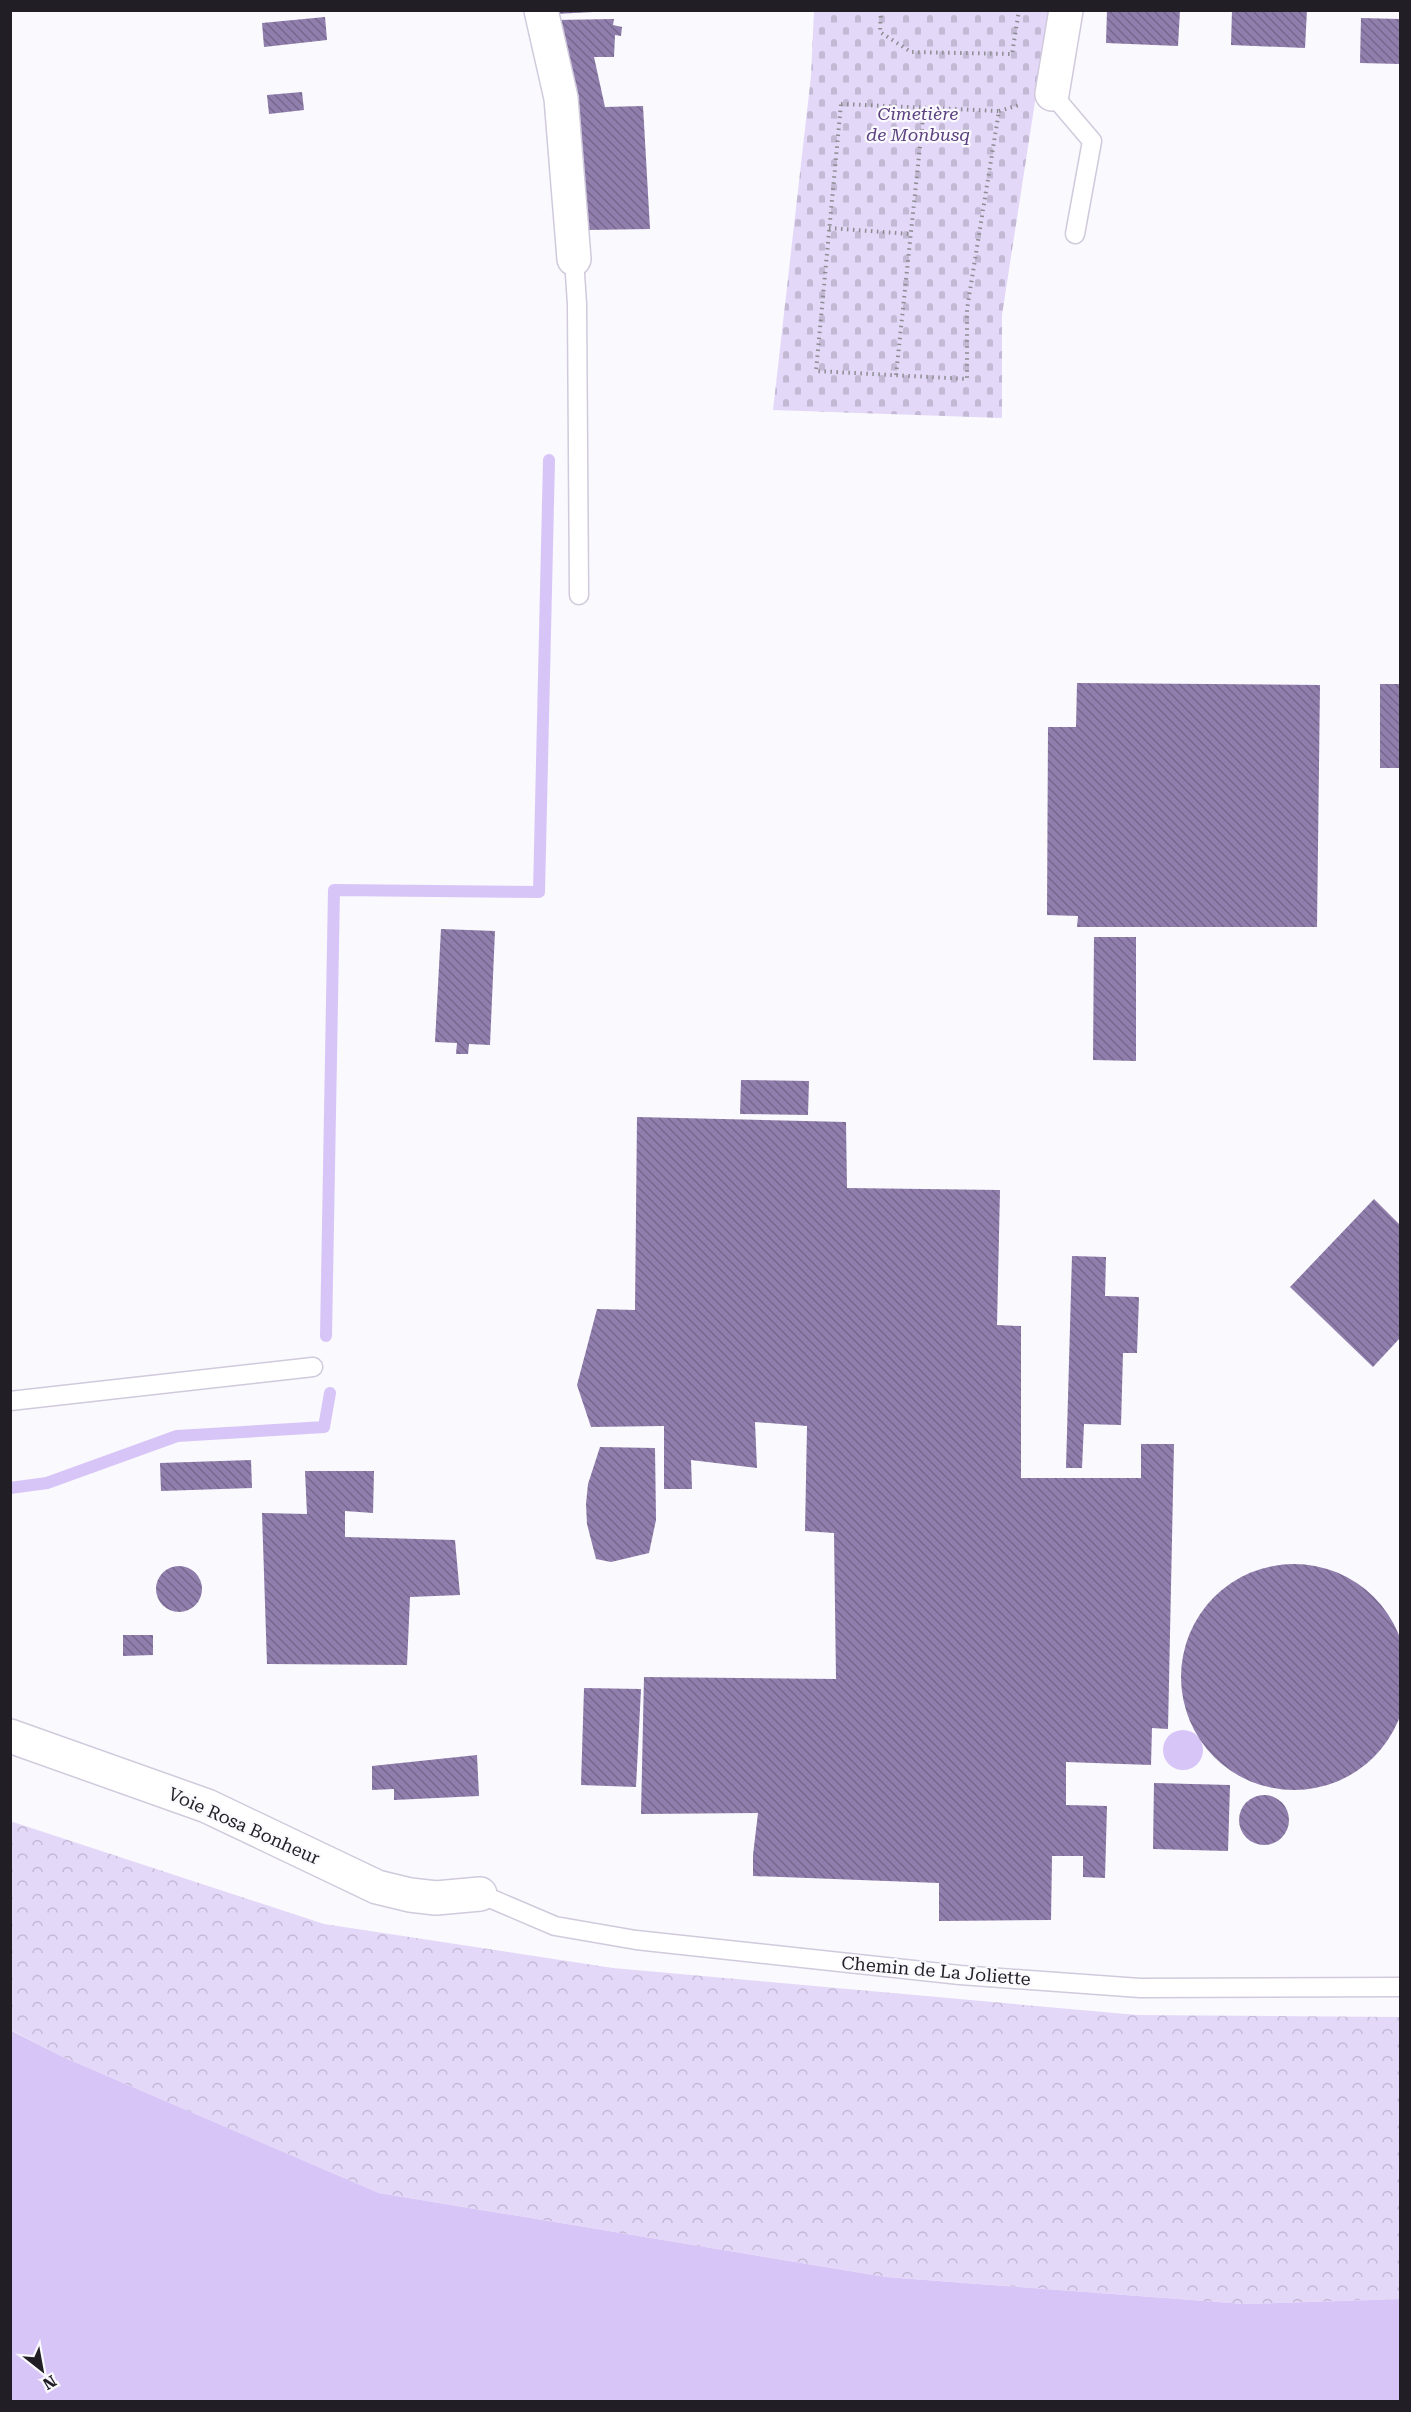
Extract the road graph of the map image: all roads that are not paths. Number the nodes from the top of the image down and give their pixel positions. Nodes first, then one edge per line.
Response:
1 (541, 10) edge
2 (1066, 10) edge
3 (1052, 94) joint
4 (1075, 234) dead end
5 (574, 259) joint
6 (579, 595) dead end
7 (313, 1367) dead end
8 (10, 1401) edge
9 (10, 1736) edge
10 (480, 1894) joint
11 (1401, 1986) edge

1 - 5 street
2 - 3 street
3 - 4 lane
5 - 6 lane
7 - 8 lane
9 - 10 street, Voie Rosa Bonheur
10 - 11 lane, Chemin de La Joliette

